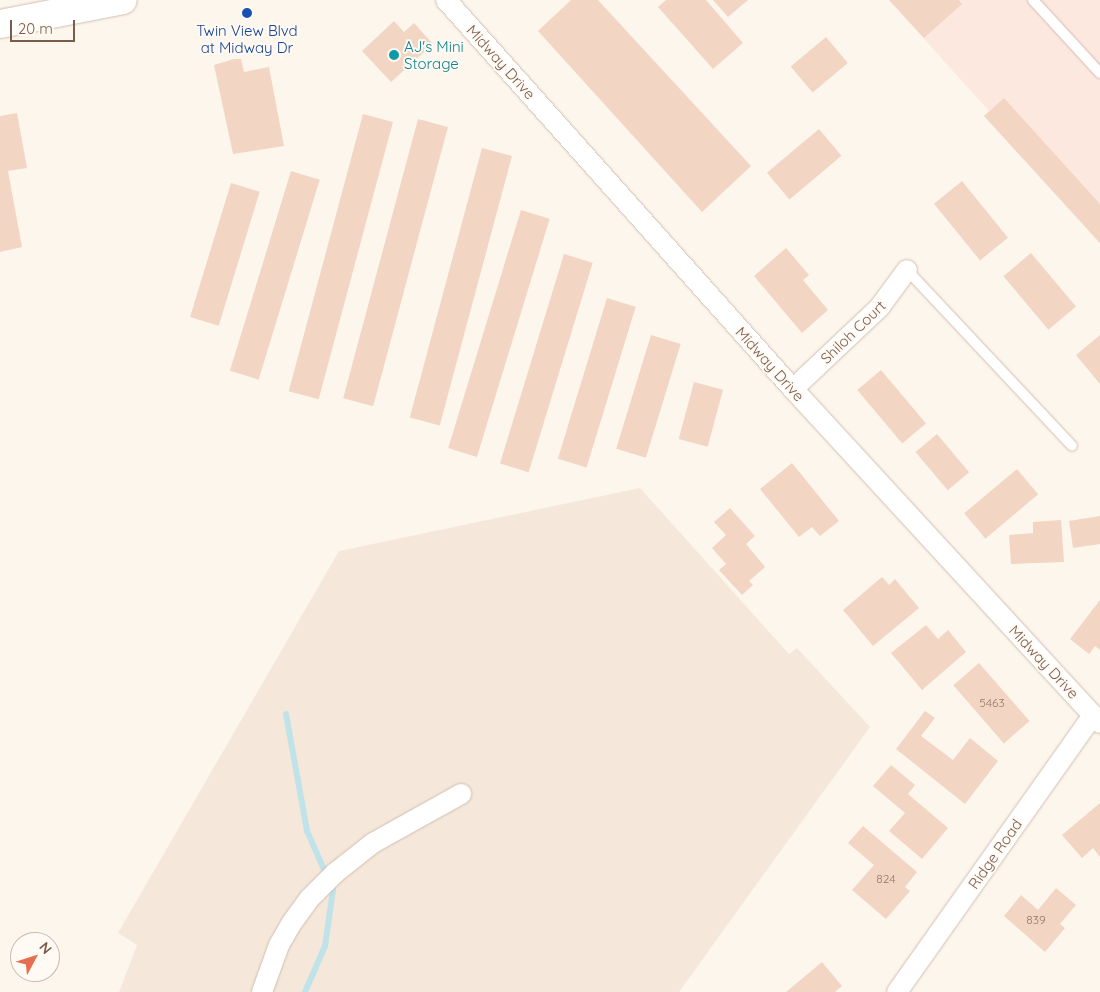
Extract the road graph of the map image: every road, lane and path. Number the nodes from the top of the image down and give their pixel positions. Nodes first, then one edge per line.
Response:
1 (123, 0) edge
2 (446, 0) edge
3 (1033, 0) edge
4 (0, 24) edge
5 (1100, 72) edge
6 (907, 270) joint
7 (793, 389) junction
8 (1072, 446) dead end
9 (1096, 719) edge
10 (461, 794) dead end
11 (262, 992) edge
12 (897, 992) edge

1 - 4 street
2 - 7 street, Midway Drive
3 - 5 lane
6 - 7 street, Shiloh Court
6 - 8 lane
7 - 9 street, Midway Drive
9 - 12 street, Ridge Road
10 - 11 street

